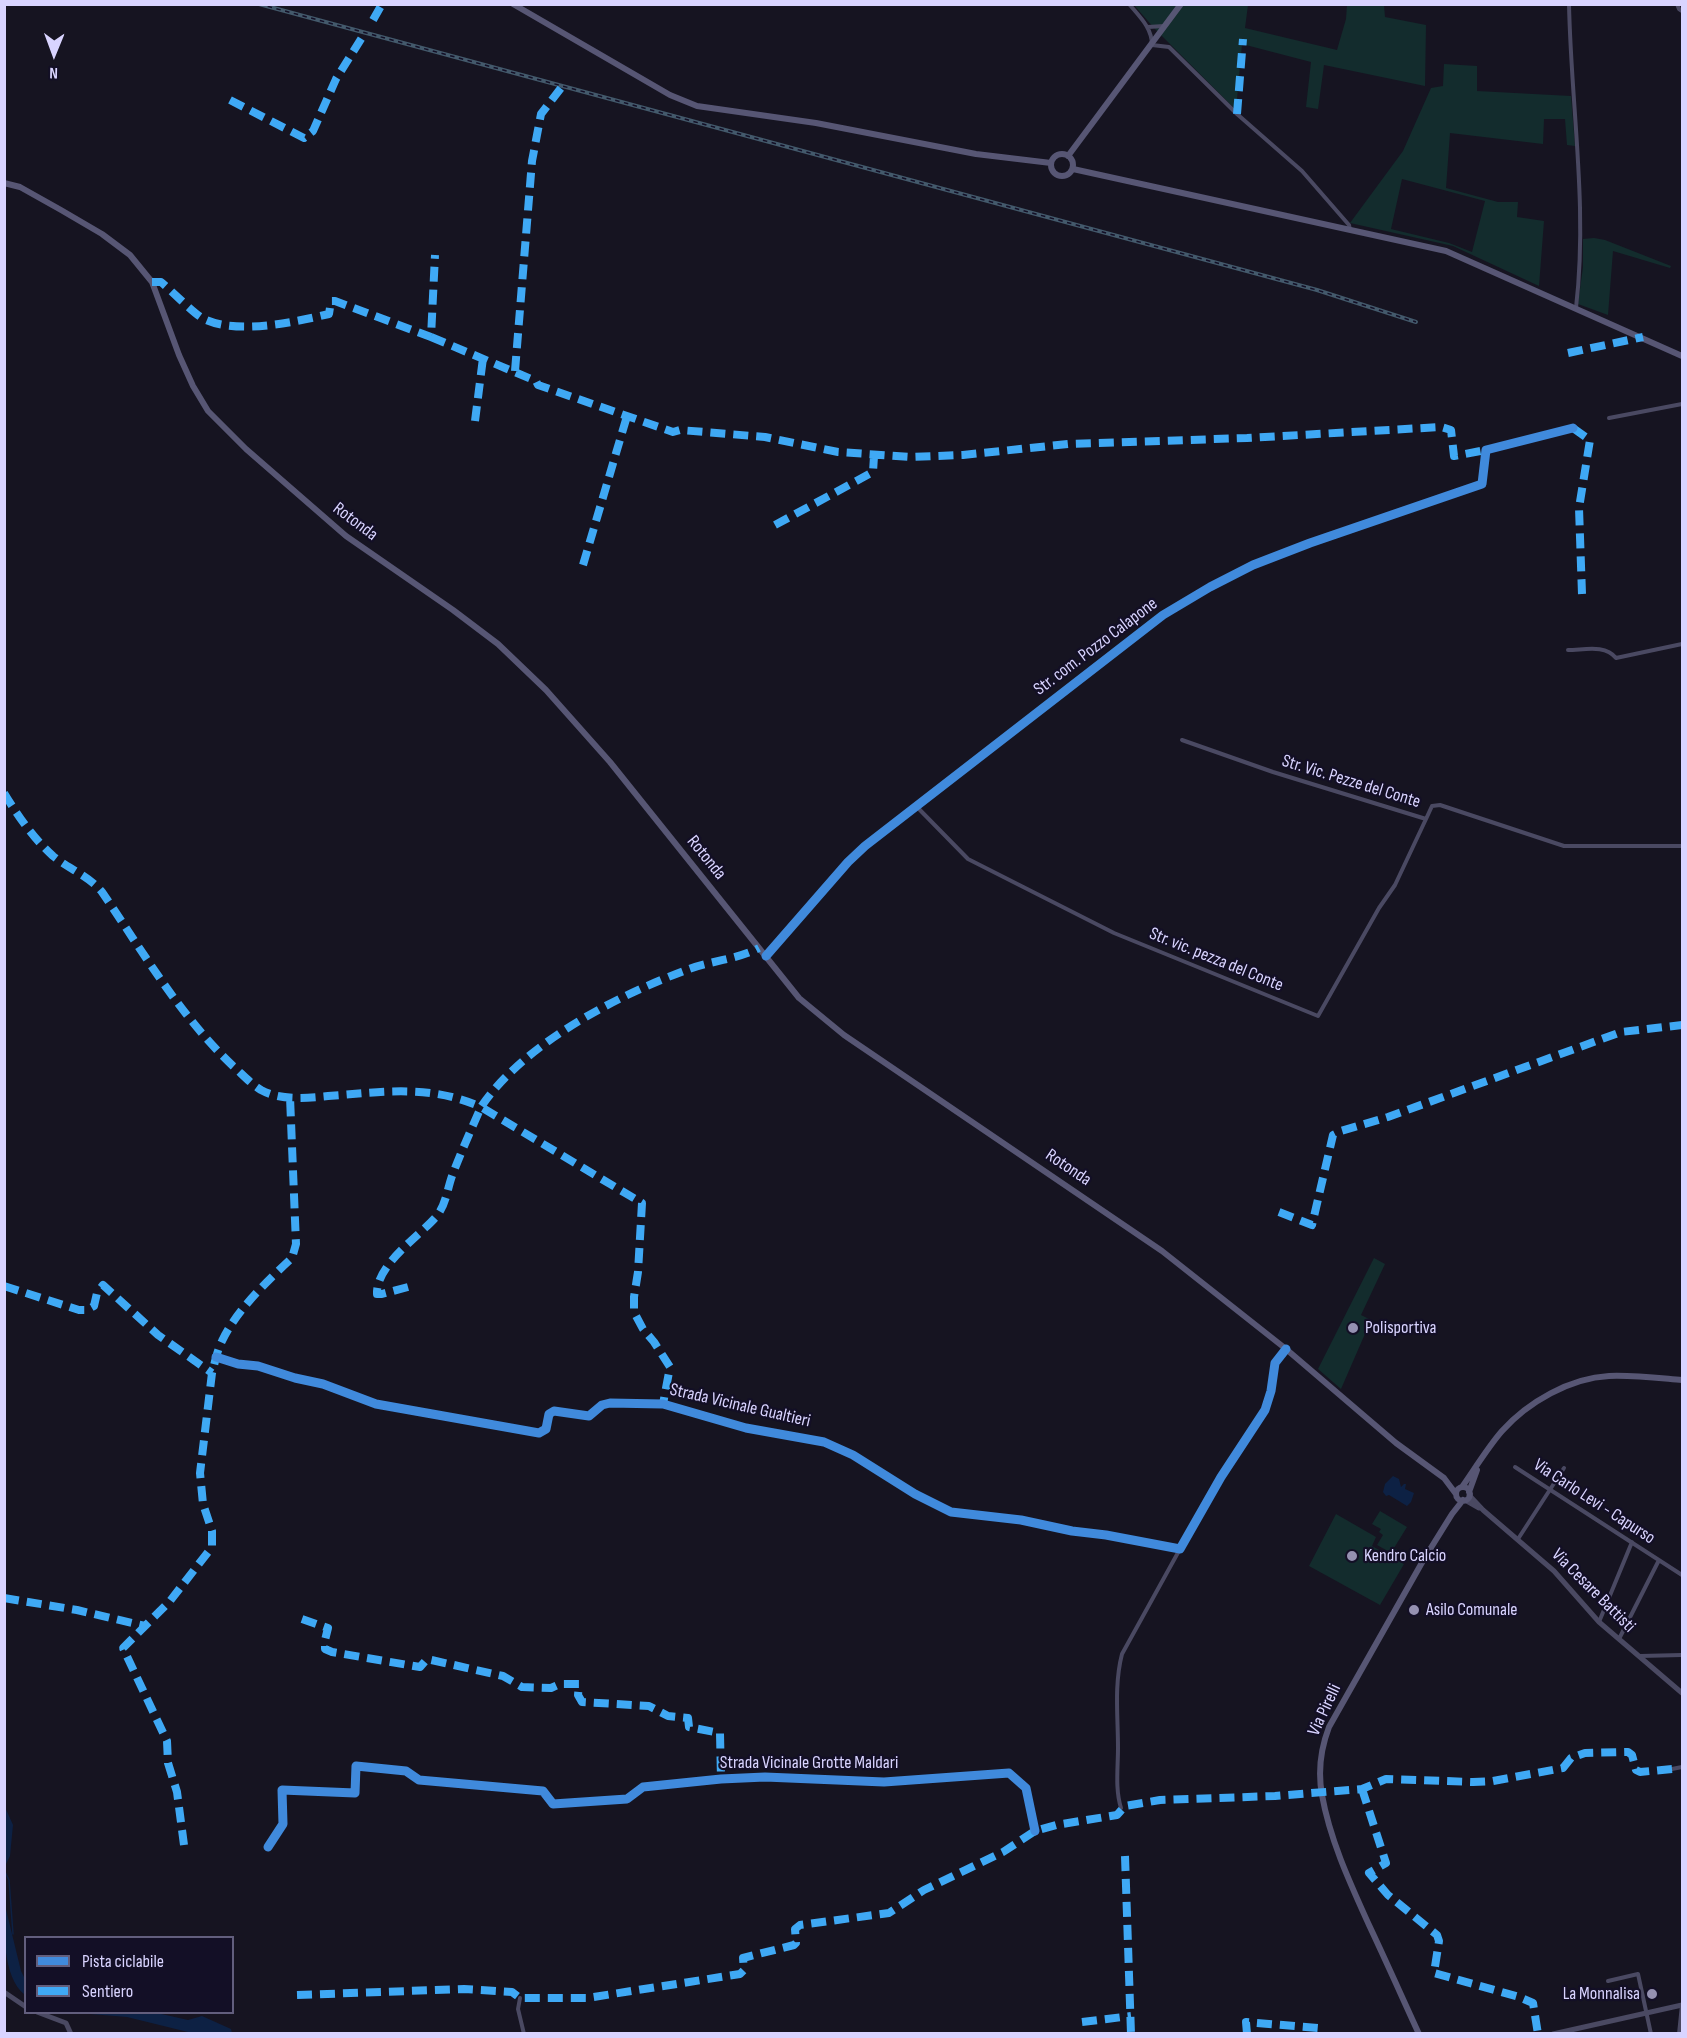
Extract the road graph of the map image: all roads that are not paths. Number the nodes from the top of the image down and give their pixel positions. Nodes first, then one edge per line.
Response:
1 (513, 4) edge
2 (1129, 4) edge
3 (1180, 4) edge
4 (1569, 4) edge
5 (1677, 4) edge
6 (1683, 11) edge
7 (1165, 26) junction
8 (1148, 27) junction
9 (1152, 45) junction
10 (1068, 156) junction
11 (1051, 163) junction
12 (1073, 169) junction
13 (4, 183) edge
14 (1350, 230) junction
15 (1576, 308) junction
16 (1683, 355) edge
17 (1683, 404) edge
18 (1609, 418) dead end
19 (1573, 428) dead end
20 (1683, 644) edge
21 (1568, 650) dead end
22 (1182, 740) dead end
23 (917, 807) junction
24 (1426, 819) junction
25 (1683, 846) edge
26 (766, 956) junction
27 (1286, 1349) junction
28 (216, 1357) dead end
29 (1683, 1380) edge
30 (1479, 1464) junction
31 (1515, 1467) dead end
32 (1564, 1468) dead end
33 (1444, 1478) junction
34 (1461, 1487) junction
35 (1550, 1492) junction
36 (1456, 1495) junction
37 (1467, 1497) junction
38 (1452, 1514) junction
39 (1517, 1540) junction
40 (1632, 1542) junction
41 (1180, 1549) junction
42 (1659, 1560) junction
43 (1683, 1575) edge
44 (1599, 1622) junction
45 (1620, 1639) junction
46 (1683, 1654) edge
47 (1639, 1656) junction
48 (1683, 1693) edge
49 (1683, 1767) edge
50 (1672, 1769) dead end
51 (1121, 1808) dead end
52 (1035, 1831) dead end
53 (268, 1847) dead end
54 (1608, 1981) dead end
55 (4, 1992) edge
56 (520, 1998) dead end
57 (1682, 2005) edge
58 (24, 2006) edge
59 (40, 2014) edge
60 (1647, 2014) junction
61 (71, 2034) edge
62 (524, 2034) edge
63 (1419, 2034) edge
64 (1553, 2034) edge
65 (1652, 2034) edge
66 (1679, 2034) edge

1 - 11 main road
2 - 8 street
3 - 7 main road
4 - 15 street
5 - 6 street
7 - 8 street
7 - 9 main road
8 - 9 street
9 - 10 main road
9 - 14 street
10 - 11 main road
10 - 12 main road
11 - 12 main road
12 - 14 main road
13 - 26 main road, Rotonda
14 - 15 main road
15 - 16 main road
17 - 18 street
19 - 23 street, Str. com. Pozzo Calapone
20 - 21 street
22 - 24 street, Str. Vic. Pezze del Conte
23 - 24 street, Str. vic. pezza del Conte
23 - 26 street, Str. com. Pozzo Calapone
24 - 25 street, Str. Vic. Pezze del Conte
26 - 27 main road, Rotonda
27 - 33 main road, Rotonda
27 - 41 street
28 - 41 street, Strada Vicinale Gualtieri
29 - 30 main road
30 - 34 main road
30 - 37 main road, Via Pirelli
31 - 35 street, Via Carlo Levi - Capurso
32 - 35 street
33 - 34 main road
33 - 36 main road, Rotonda
34 - 36 main road
34 - 37 main road
35 - 39 street
35 - 40 street, Via Carlo Levi - Capurso
36 - 37 main road, Rotonda
36 - 38 main road, Via Pirelli
37 - 38 main road, Via Pirelli
37 - 39 street, Via Cesare Battisti
38 - 63 main road, Via Pirelli
39 - 44 street, Via Cesare Battisti
40 - 42 street, Via Carlo Levi - Capurso
40 - 44 street
41 - 51 street
42 - 43 street, Via Carlo Levi - Capurso
42 - 45 street
44 - 45 street, Via Cesare Battisti
45 - 47 street, Via Cesare Battisti
46 - 47 street
47 - 48 street, Via Cesare Battisti
49 - 50 street
52 - 53 street, Strada Vicinale Grotte Maldari
54 - 60 street
55 - 58 street
56 - 62 street
57 - 60 street
57 - 66 street
59 - 61 street
60 - 64 street
60 - 65 street

